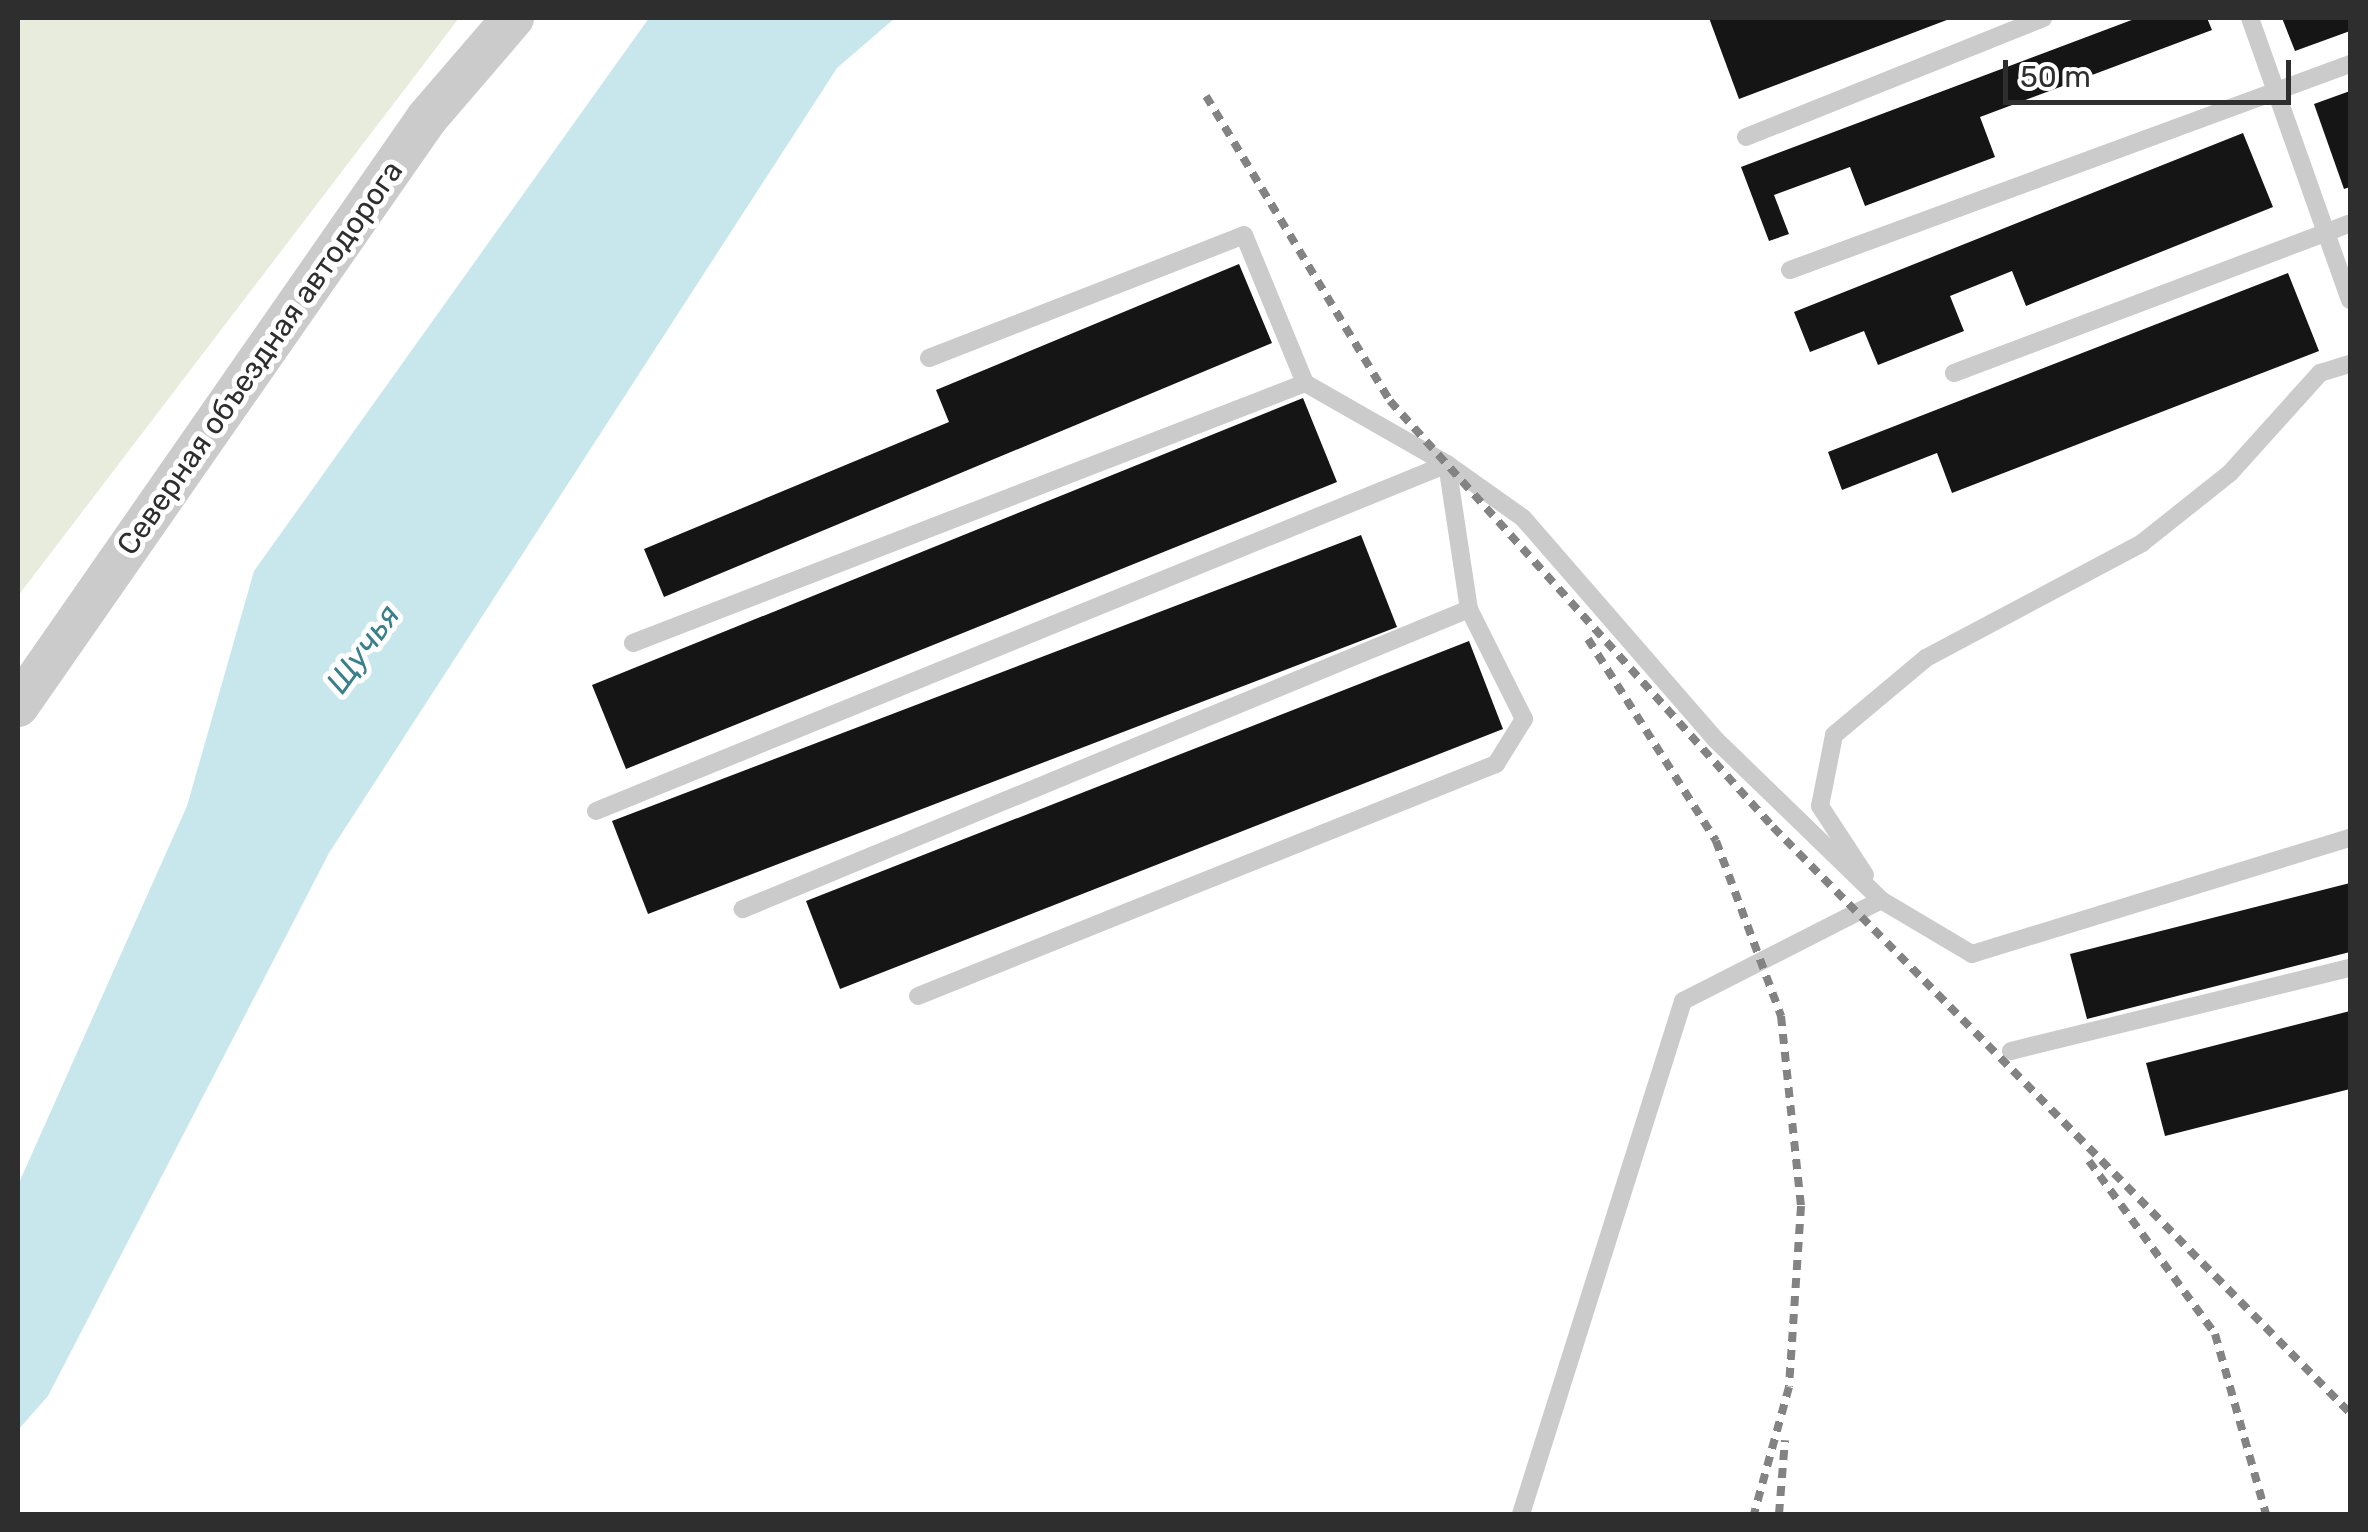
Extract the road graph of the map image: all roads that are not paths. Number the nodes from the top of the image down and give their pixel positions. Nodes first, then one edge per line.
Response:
1 (513, 18) edge
2 (2043, 18) edge
3 (2250, 18) edge
4 (2350, 64) edge
5 (2276, 91) junction
6 (1746, 137) dead end
7 (2350, 222) edge
8 (2326, 232) junction
9 (1790, 270) dead end
10 (2350, 300) edge
11 (929, 358) dead end
12 (2350, 364) edge
13 (1954, 372) dead end
14 (1305, 383) junction
15 (1447, 464) junction
16 (1469, 609) junction
17 (634, 643) dead end
18 (18, 706) edge
19 (596, 811) dead end
20 (2350, 838) edge
21 (1882, 900) junction
22 (743, 909) dead end
23 (2350, 968) edge
24 (918, 996) dead end
25 (2011, 1050) dead end
26 (1521, 1514) edge

1 - 18 street, Северная объездная автодорога
2 - 6 lane
3 - 5 lane
4 - 5 lane
5 - 8 lane
5 - 9 lane
7 - 8 lane
8 - 10 lane
8 - 13 lane
11 - 14 lane
12 - 21 lane
14 - 15 lane
14 - 17 lane
15 - 16 lane
15 - 19 lane
15 - 21 lane
16 - 22 lane
16 - 24 lane
20 - 21 lane
21 - 26 lane
23 - 25 lane

